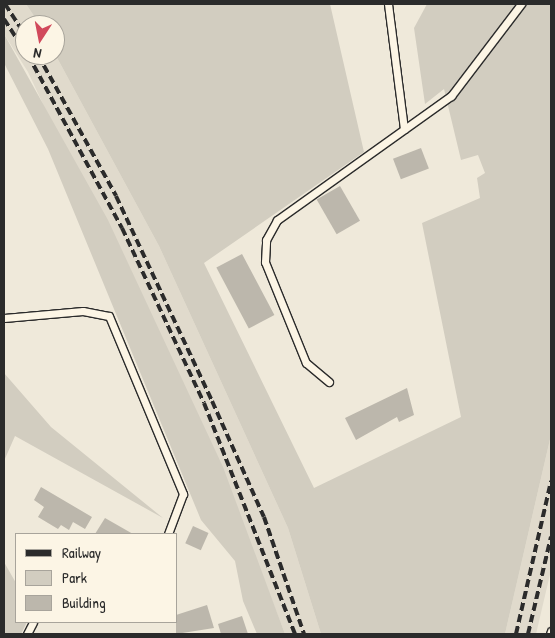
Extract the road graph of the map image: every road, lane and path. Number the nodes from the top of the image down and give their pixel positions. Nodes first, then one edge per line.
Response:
1 (388, 4) edge
2 (521, 4) edge
3 (404, 129) junction
4 (4, 318) edge
5 (329, 382) dead end
6 (168, 533) edge

1 - 3 lane
2 - 3 lane
3 - 5 lane
4 - 6 lane

